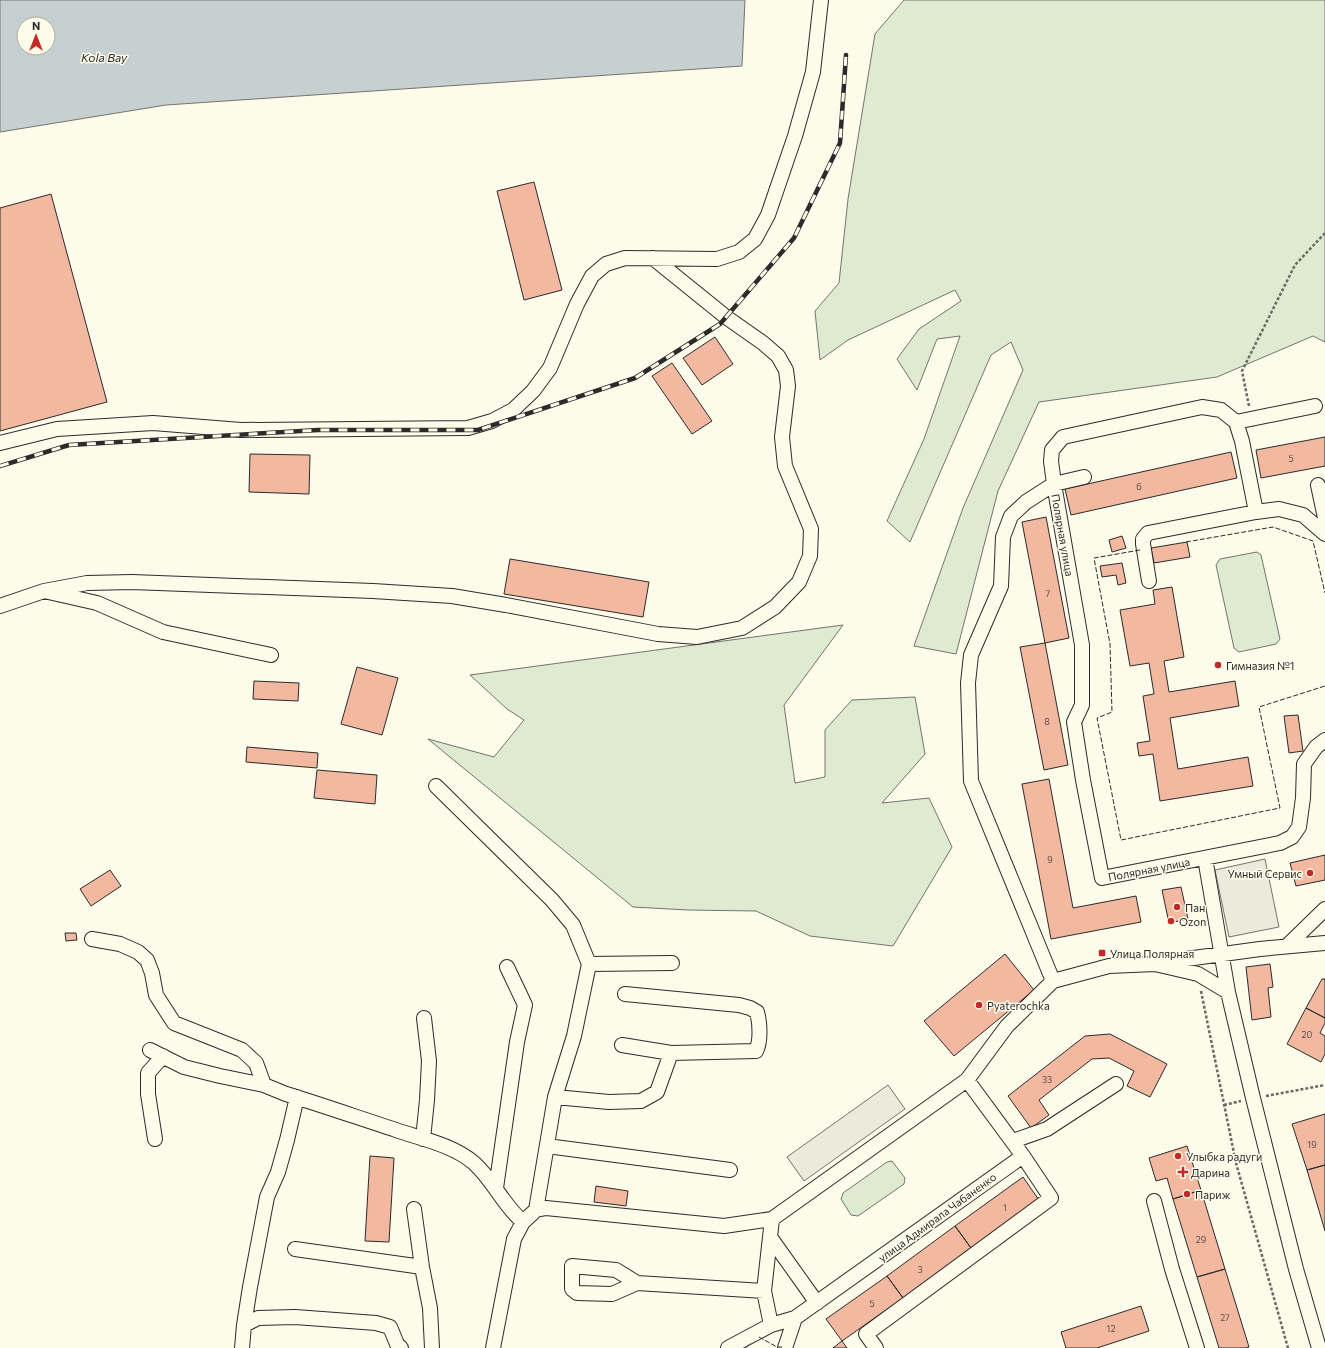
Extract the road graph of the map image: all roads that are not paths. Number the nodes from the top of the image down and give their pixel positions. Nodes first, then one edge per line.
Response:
1 (821, 0) edge
2 (653, 258) junction
3 (1315, 406) dead end
4 (1236, 422) junction
5 (0, 443) edge
6 (1084, 477) dead end
7 (1054, 484) junction
8 (1318, 485) dead end
9 (1256, 512) junction
10 (1325, 518) edge
11 (1325, 534) edge
12 (1149, 581) dead end
13 (44, 591) junction
14 (0, 606) edge
15 (271, 655) dead end
16 (1325, 740) edge
17 (436, 786) dead end
18 (1205, 858) junction
19 (1325, 909) edge
20 (92, 939) dead end
21 (1325, 943) edge
22 (1288, 946) junction
23 (1222, 954) junction
24 (672, 963) dead end
25 (589, 964) junction
26 (1155, 964) junction
27 (507, 967) dead end
28 (1053, 981) junction
29 (1228, 992) junction
30 (625, 994) dead end
31 (424, 1018) dead end
32 (622, 1045) dead end
33 (150, 1050) dead end
34 (671, 1053) junction
35 (163, 1056) junction
36 (967, 1080) junction
37 (1116, 1084) dead end
38 (264, 1085) junction
39 (297, 1097) junction
40 (554, 1097) junction
41 (155, 1139) dead end
42 (423, 1139) junction
43 (1013, 1141) junction
44 (547, 1146) junction
45 (1023, 1156) junction
46 (730, 1170) dead end
47 (496, 1188) junction
48 (1154, 1201) dead end
49 (414, 1209) dead end
50 (536, 1210) junction
51 (772, 1219) junction
52 (522, 1222) junction
53 (770, 1237) junction
54 (295, 1249) dead end
55 (422, 1267) junction
56 (637, 1283) dead end
57 (764, 1291) junction
58 (817, 1303) junction
59 (795, 1318) junction
60 (244, 1325) junction
61 (770, 1325) junction
62 (242, 1348) edge
63 (401, 1348) edge
64 (432, 1348) edge
65 (493, 1348) edge
66 (728, 1348) edge
67 (785, 1348) edge
68 (876, 1348) edge
69 (1197, 1348) edge
70 (1319, 1348) edge

1 - 2 street
2 - 5 street
2 - 13 street
3 - 4 street
4 - 7 street, Полярная улица
4 - 9 street
6 - 7 street
7 - 18 street, Полярная улица
7 - 28 street
8 - 10 street
9 - 11 street
9 - 12 street
13 - 14 street
13 - 15 street
16 - 18 street, Полярная улица
17 - 25 street
18 - 23 street, Полярная улица
19 - 22 street
20 - 38 street
21 - 22 street
22 - 23 street
23 - 26 street
23 - 29 street, Полярная улица
24 - 25 street
25 - 40 street
26 - 28 street
26 - 29 street
27 - 47 street
28 - 36 street
29 - 70 street, Полярная улица
30 - 34 street
31 - 42 street
32 - 34 street
33 - 35 street
34 - 40 street
35 - 38 street
35 - 41 street
36 - 43 street
36 - 51 street
37 - 43 street
38 - 39 street
39 - 42 street
39 - 60 street
40 - 44 street
42 - 47 street
43 - 45 street
44 - 46 street
44 - 50 street
45 - 58 street, улица Адмирала Чабаненко
45 - 68 street
47 - 52 street
48 - 69 street
49 - 55 street
50 - 51 street
50 - 52 street
51 - 53 street
52 - 65 street
53 - 57 street
53 - 58 street
54 - 55 street
55 - 64 street
56 - 57 street
57 - 61 street
58 - 59 street, улица Адмирала Чабаненко
59 - 61 street, улица Адмирала Чабаненко
59 - 67 street
60 - 62 street
60 - 63 street
61 - 66 street, улица Адмирала Чабаненко

